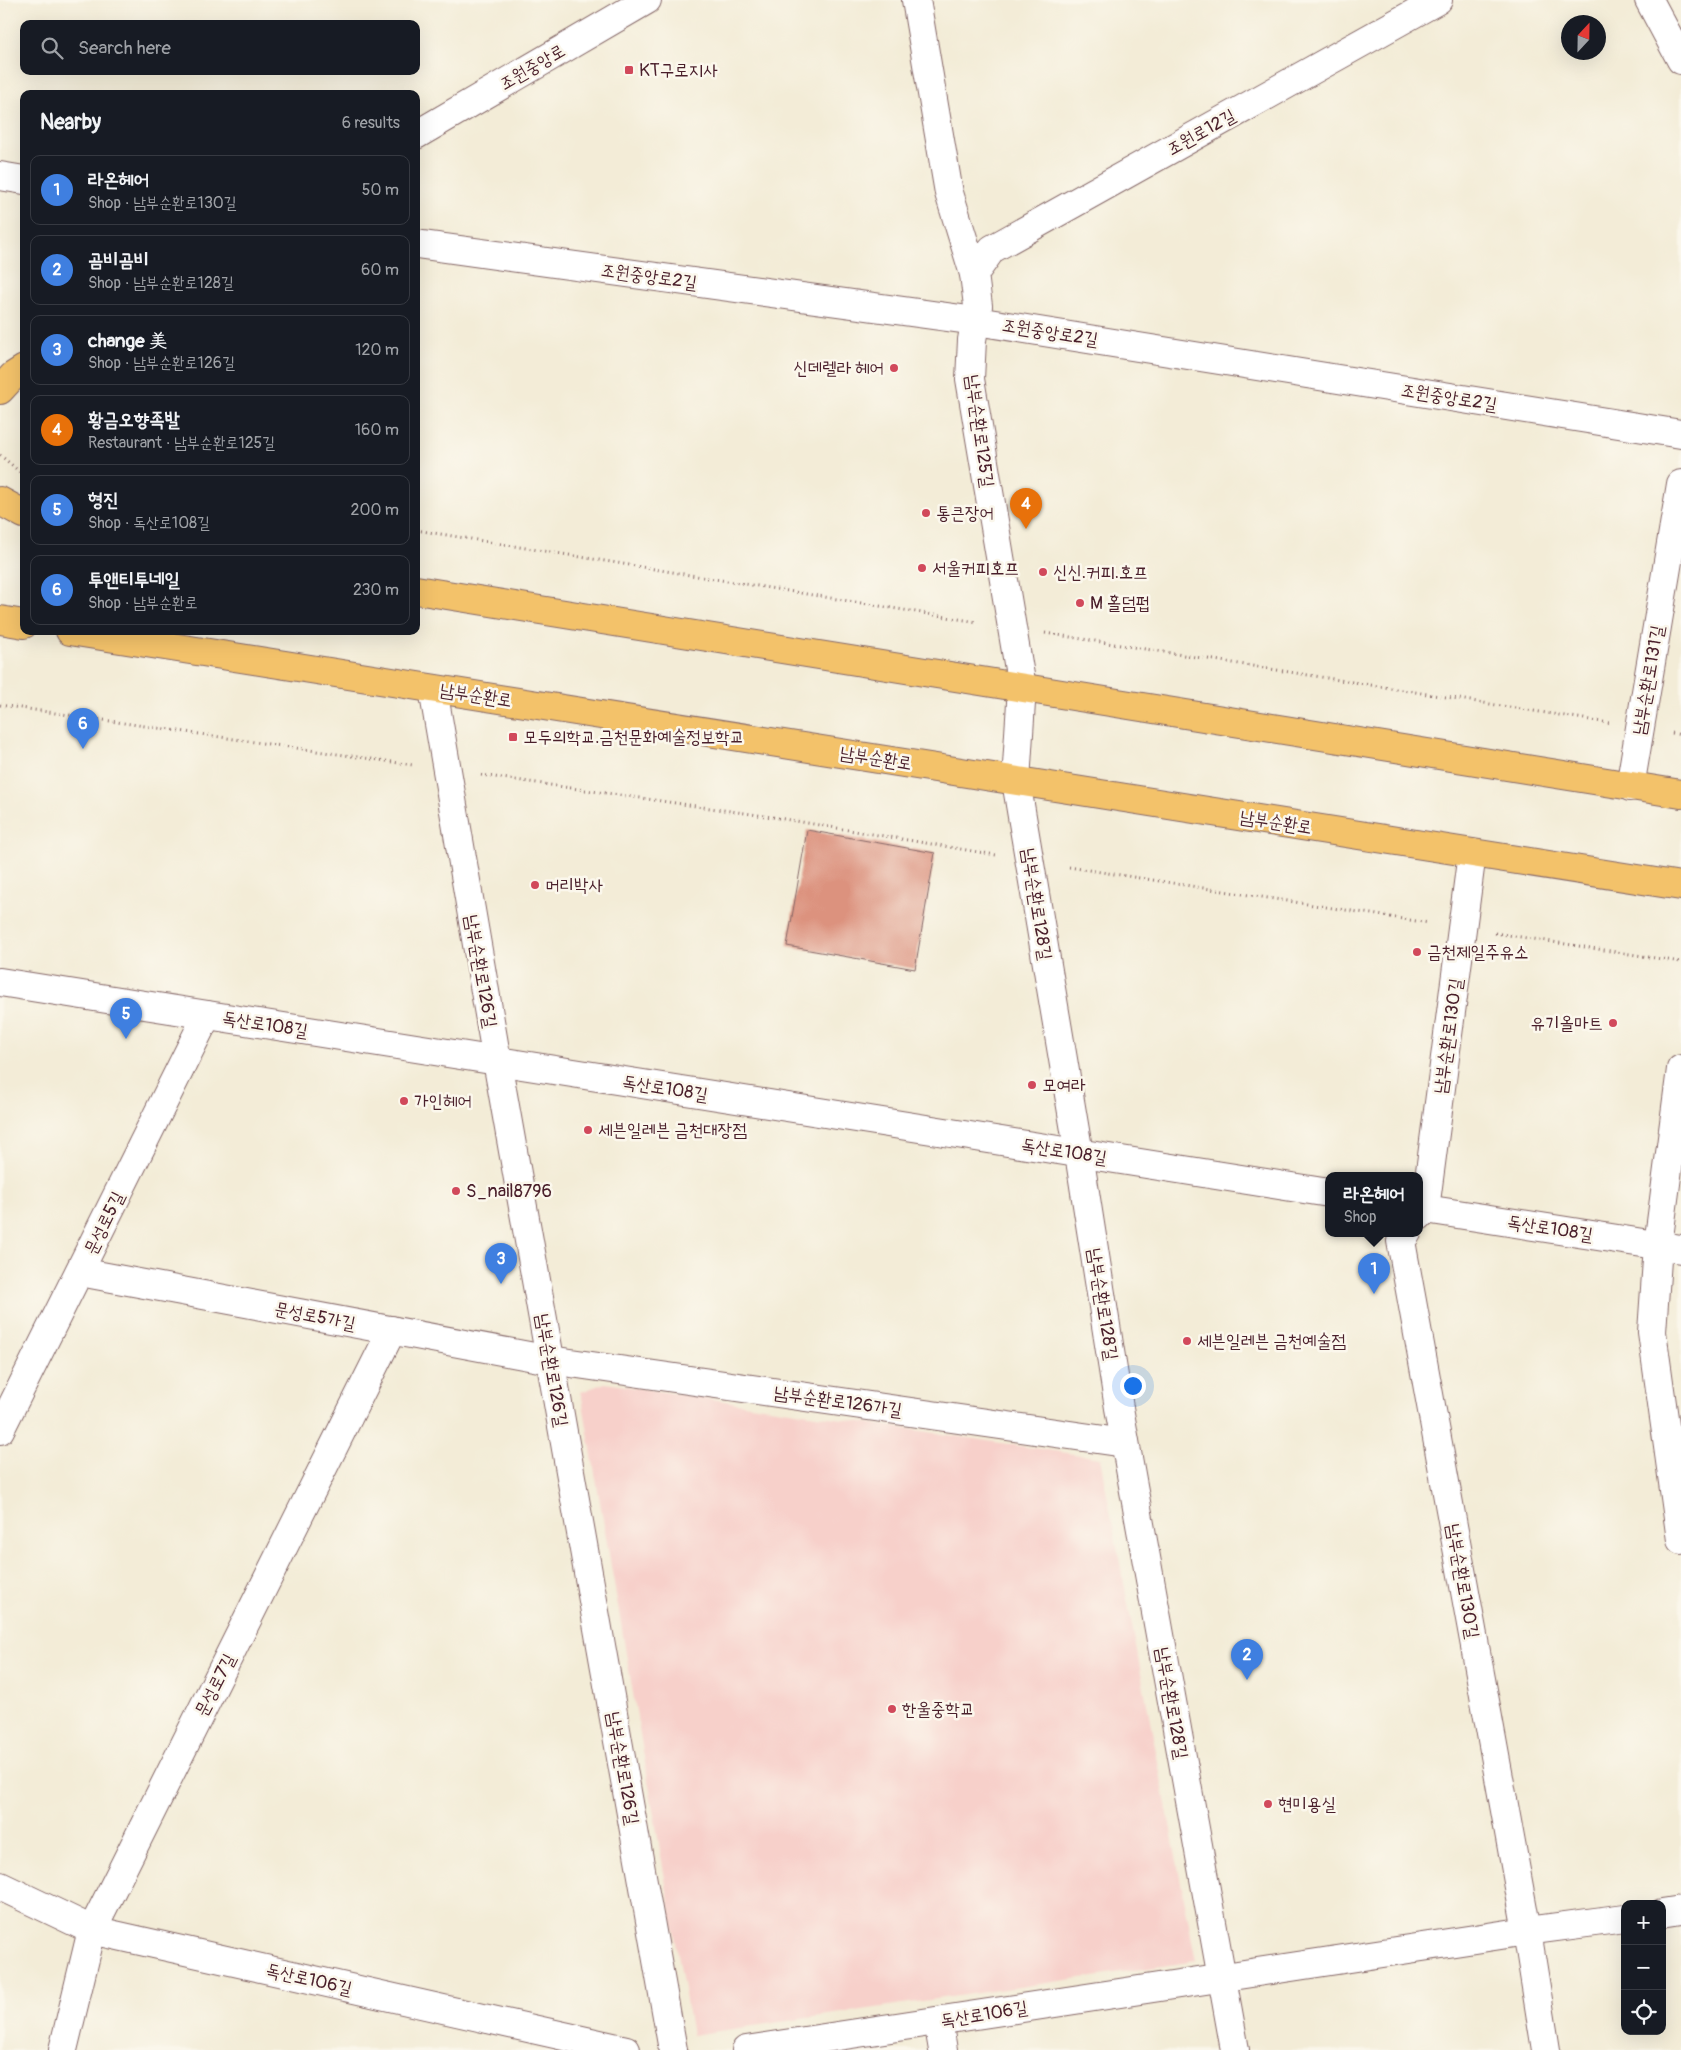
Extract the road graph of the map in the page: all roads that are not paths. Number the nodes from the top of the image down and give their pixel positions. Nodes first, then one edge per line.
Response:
1 (647, 0) edge
2 (916, 0) edge
3 (1438, 0) edge
4 (1649, 0) edge
5 (1681, 60) edge
6 (420, 133) edge
7 (0, 176) edge
8 (20, 179) edge
9 (420, 245) edge
10 (974, 274) junction
11 (976, 321) junction
12 (20, 366) edge
13 (20, 372) edge
14 (0, 378) edge
15 (0, 390) edge
16 (1681, 434) edge
17 (1681, 484) edge
18 (0, 501) edge
19 (20, 512) edge
20 (0, 523) edge
21 (20, 526) edge
22 (420, 591) edge
23 (0, 620) edge
24 (20, 623) edge
25 (95, 635) edge
26 (1022, 687) junction
27 (433, 689) junction
28 (1016, 781) junction
29 (1630, 786) junction
30 (1681, 794) edge
31 (1472, 853) junction
32 (1681, 886) edge
33 (0, 982) edge
34 (207, 1015) junction
35 (496, 1061) junction
36 (1681, 1069) edge
37 (1079, 1154) junction
38 (1325, 1192) edge
39 (1423, 1197) edge
40 (1423, 1211) edge
41 (1404, 1237) edge
42 (1669, 1247) edge
43 (80, 1272) junction
44 (392, 1330) junction
45 (550, 1360) junction
46 (0, 1430) edge
47 (1125, 1442) junction
48 (1681, 1540) edge
49 (0, 1886) edge
50 (1681, 1910) edge
51 (1666, 1912) edge
52 (1621, 1919) edge
53 (92, 1930) junction
54 (1527, 1931) junction
55 (1222, 1978) junction
56 (938, 2021) junction
57 (63, 2050) edge
58 (626, 2050) edge
59 (673, 2050) edge
60 (746, 2050) edge
61 (943, 2050) edge
62 (1235, 2050) edge
63 (1546, 2050) edge

1 - 6 street, 조원중앙로
2 - 10 street, 남부순환로125길
3 - 10 street, 조원로12길
4 - 5 street
7 - 8 street
9 - 11 street, 조원중앙로2길
10 - 11 street, 남부순환로125길
11 - 16 street, 조원중앙로2길
11 - 26 street, 남부순환로125길
12 - 14 street
13 - 15 main road
17 - 29 street, 남부순환로131길
18 - 19 main road
20 - 21 main road
22 - 26 main road
23 - 24 main road
25 - 27 main road, 남부순환로
26 - 28 street, 남부순환로128길
26 - 29 main road
27 - 28 main road, 남부순환로
27 - 35 street, 남부순환로126길
28 - 31 main road, 남부순환로
28 - 37 street, 남부순환로128길
29 - 30 main road
31 - 32 main road, 남부순환로
31 - 39 street, 남부순환로130길
33 - 34 street, 독산로108길
34 - 35 street, 독산로108길
34 - 43 street, 문성로5길
35 - 37 street, 독산로108길
35 - 45 street, 남부순환로126길
36 - 42 street
37 - 38 street, 독산로108길
37 - 47 street, 남부순환로128길
40 - 42 street, 독산로108길
41 - 54 street, 남부순환로130길
42 - 48 street
43 - 44 street, 문성로5가길
43 - 46 street, 문성로5길
44 - 45 street, 문성로5가길
44 - 53 street, 문성로7길
45 - 47 street, 남부순환로126가길
45 - 59 street, 남부순환로126길
47 - 55 street, 남부순환로128길
49 - 53 street, 독산로106길
50 - 51 street
52 - 54 street
53 - 57 street, 문성로7길
53 - 58 street, 독산로106길
54 - 55 street
54 - 63 street, 남부순환로130길
55 - 56 street, 독산로106길
55 - 62 street, 남부순환로128길
56 - 60 street, 독산로106길
56 - 61 street

